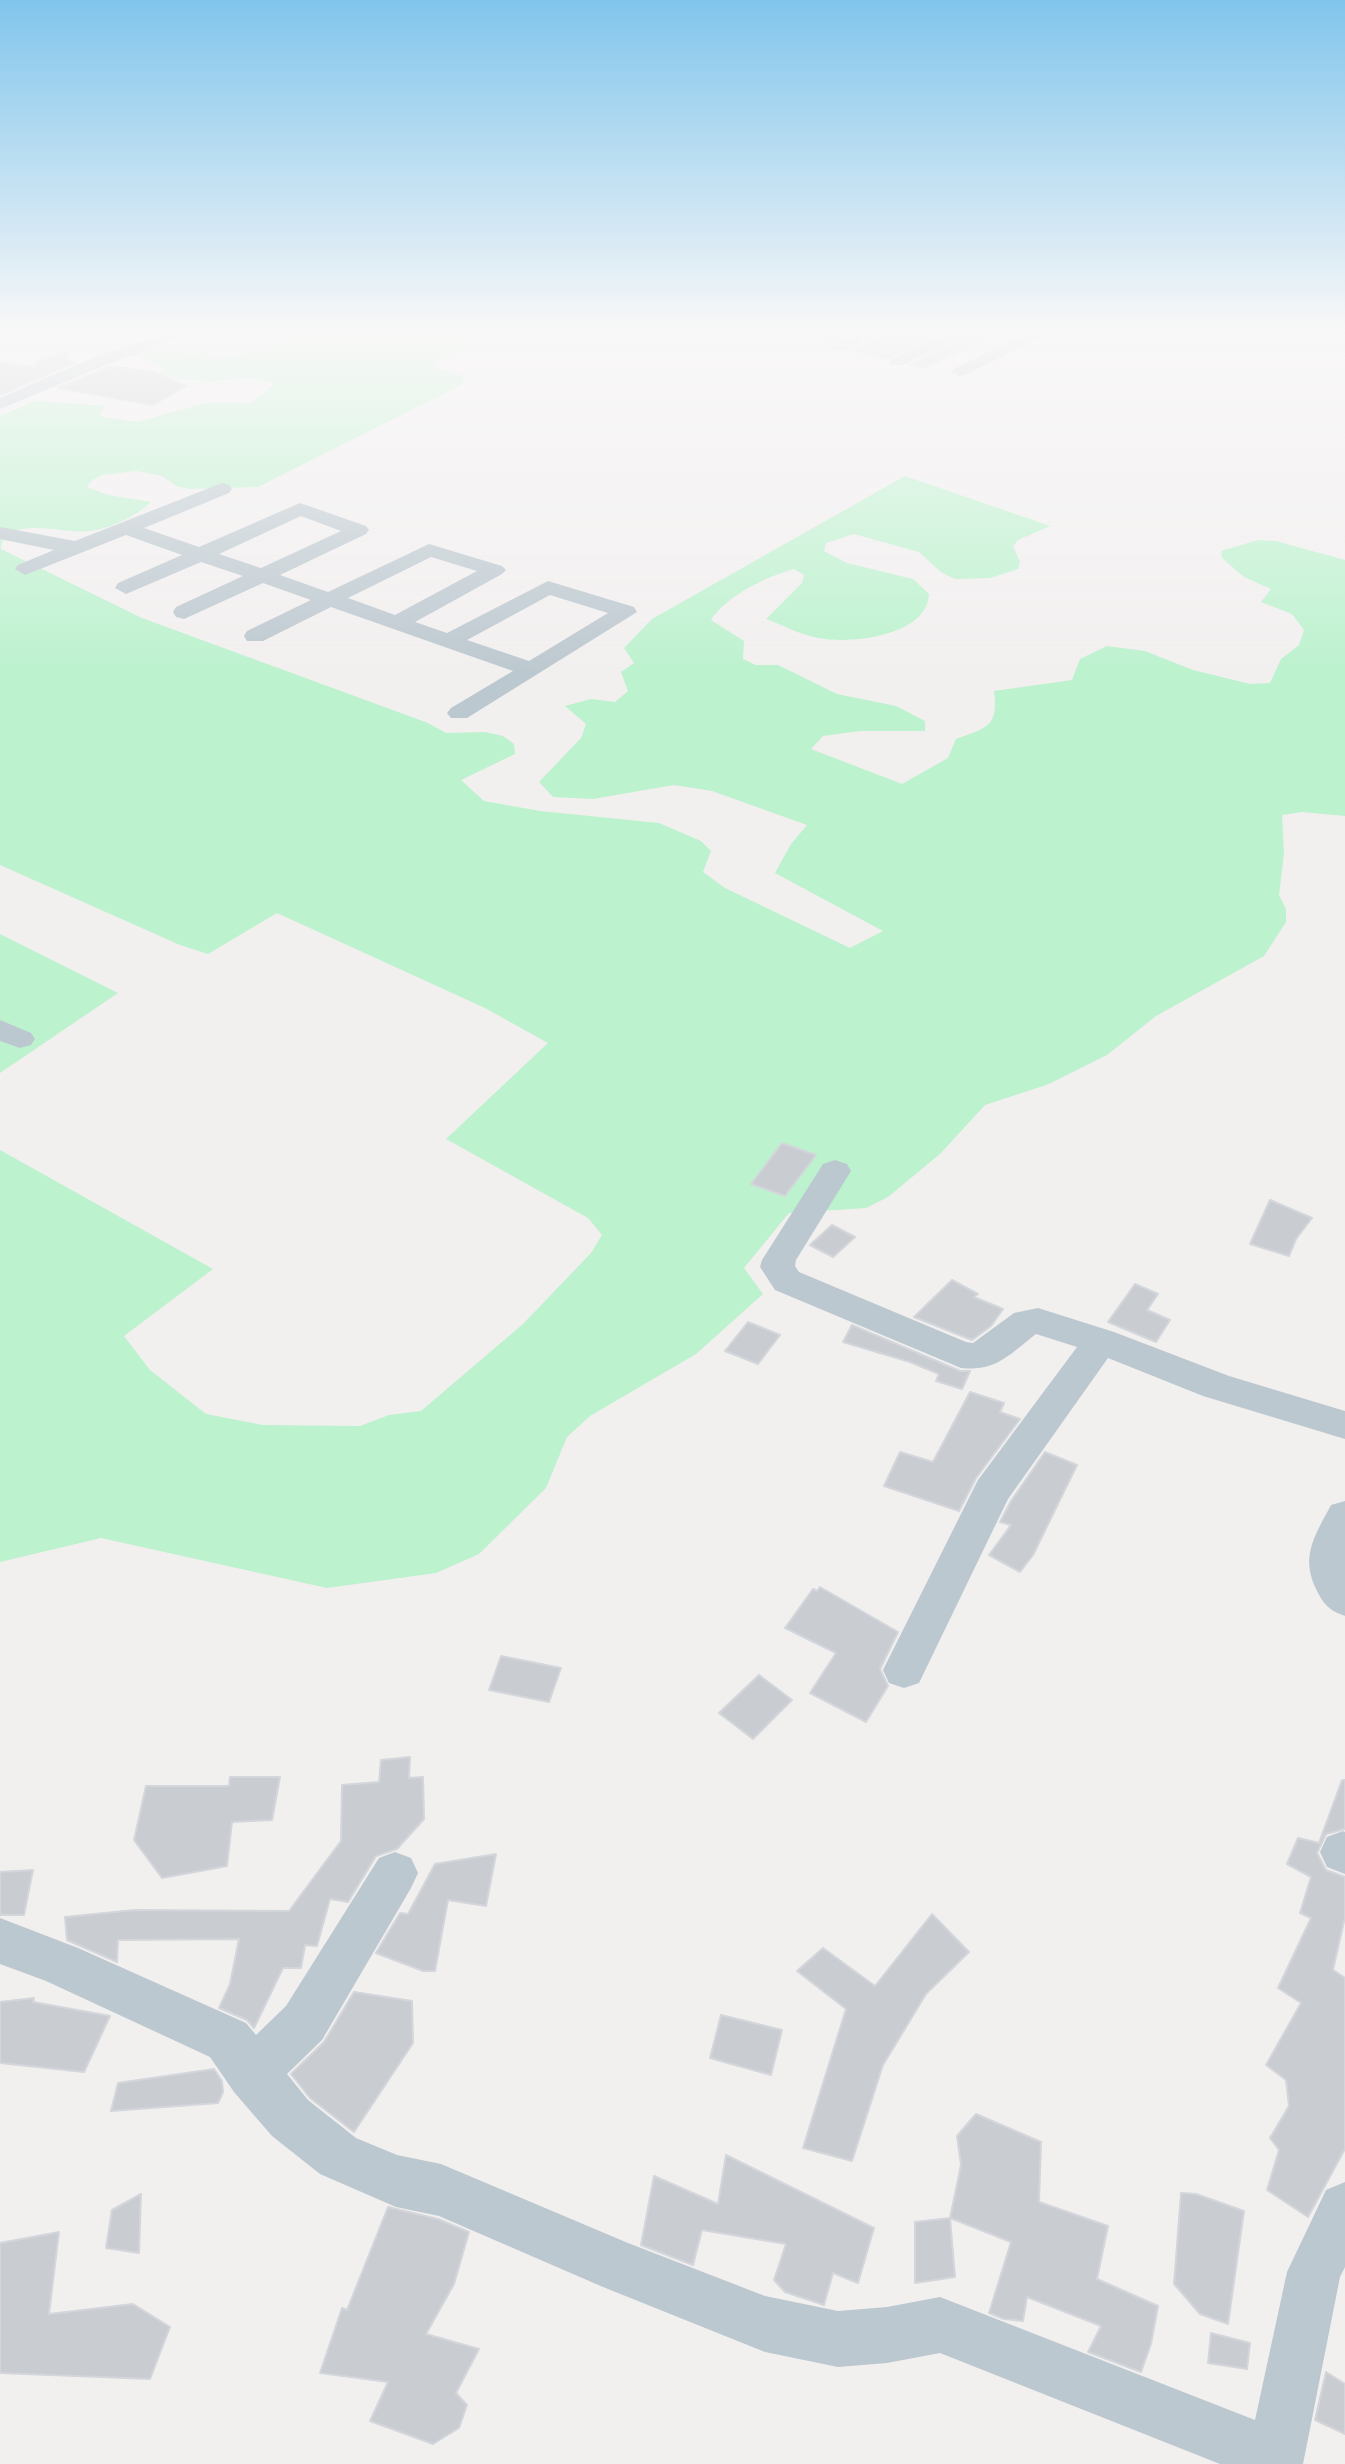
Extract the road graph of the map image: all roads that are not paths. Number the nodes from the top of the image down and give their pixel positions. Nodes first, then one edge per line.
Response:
1 (222, 489) dead end
2 (125, 528) junction
3 (0, 533) edge
4 (77, 548) junction
5 (200, 555) junction
6 (25, 569) dead end
7 (260, 575) junction
8 (126, 588) dead end
9 (330, 600) junction
10 (184, 612) dead end
11 (396, 623) junction
12 (255, 636) dead end
13 (448, 641) junction
14 (530, 669) junction
15 (459, 713) dead end
16 (835, 1171) dead end
17 (1101, 1341) junction
18 (1345, 1425) edge
19 (1345, 1516) edge
20 (1345, 1599) edge
21 (904, 1670) dead end
22 (395, 1873) dead end
23 (0, 1941) edge
24 (252, 2074) junction
25 (1345, 2209) edge
26 (1275, 2460) edge

1 - 2 street
2 - 4 street
2 - 5 street
3 - 4 street
4 - 6 street
5 - 7 street
5 - 7 street
5 - 8 street
7 - 9 street
7 - 10 street
9 - 11 street
9 - 11 street
9 - 12 street
11 - 13 street
13 - 14 street
13 - 14 street
14 - 15 street
16 - 17 street
17 - 18 street
17 - 21 street
19 - 20 street
22 - 24 street
23 - 24 street
24 - 26 street
25 - 26 street

